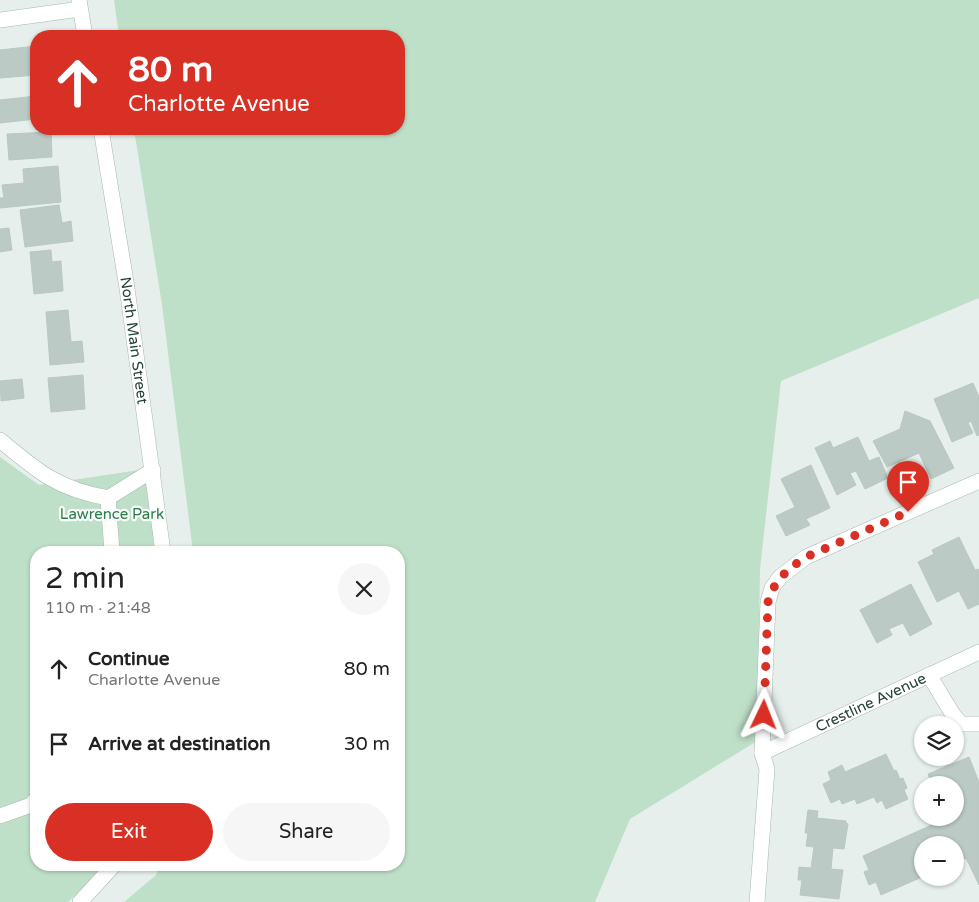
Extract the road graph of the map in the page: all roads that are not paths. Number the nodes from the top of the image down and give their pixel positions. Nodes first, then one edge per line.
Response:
1 (79, 5) edge
2 (0, 20) edge
3 (84, 30) edge
4 (102, 135) edge
5 (0, 440) edge
6 (153, 470) junction
7 (979, 481) edge
8 (108, 498) junction
9 (112, 546) edge
10 (162, 546) edge
11 (979, 652) edge
12 (929, 675) junction
13 (979, 724) edge
14 (762, 752) junction
15 (30, 805) edge
16 (0, 816) edge
17 (108, 871) edge
18 (80, 902) edge
19 (756, 902) edge

1 - 2 street
1 - 3 street
4 - 6 street, North Main Street
5 - 8 street
6 - 8 street
6 - 10 street, North Main Street
7 - 14 street
8 - 9 street
11 - 12 street, Crestline Avenue
12 - 13 street
12 - 14 street, Crestline Avenue
14 - 19 street
15 - 16 street
17 - 18 street

